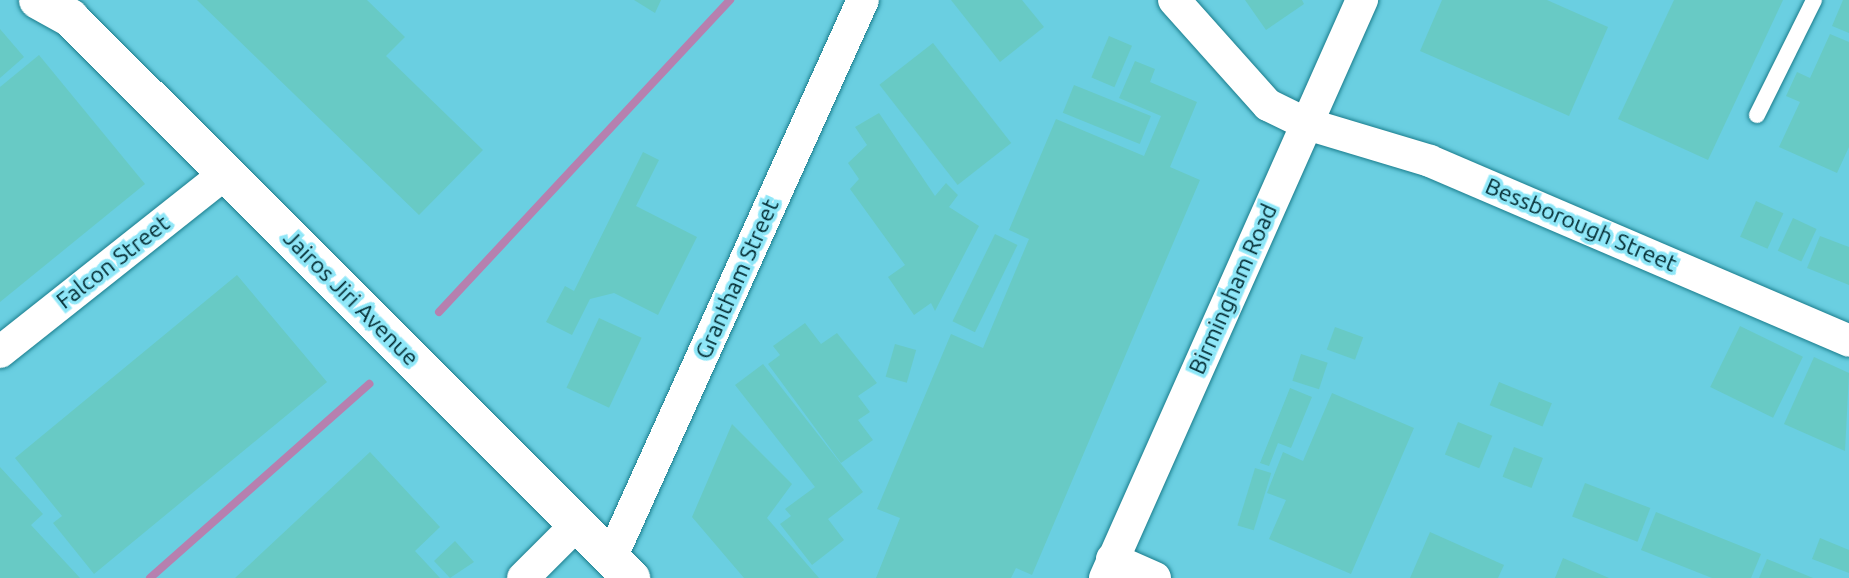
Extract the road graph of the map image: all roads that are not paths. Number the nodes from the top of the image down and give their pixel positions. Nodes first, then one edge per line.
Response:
1 (863, 0) edge
2 (1174, 0) edge
3 (1362, 0) edge
4 (1814, 0) edge
5 (58, 6) edge
6 (1757, 115) dead end
7 (1307, 124) junction
8 (226, 173) junction
9 (1849, 341) edge
10 (0, 352) edge
11 (577, 524) junction
12 (621, 568) edge
13 (1108, 569) edge
14 (523, 578) edge
15 (1155, 578) edge

1 - 12 street, Grantham Street
2 - 7 street, Bessborough Street
3 - 7 street, Birmingham Road
4 - 6 lane
5 - 8 main road, Jairos Jiri Avenue
7 - 9 street, Bessborough Street
7 - 13 street, Birmingham Road
8 - 10 street, Falcon Street
8 - 11 main road, Jairos Jiri Avenue
11 - 12 main road, Jairos Jiri Avenue
11 - 14 street
13 - 15 street

